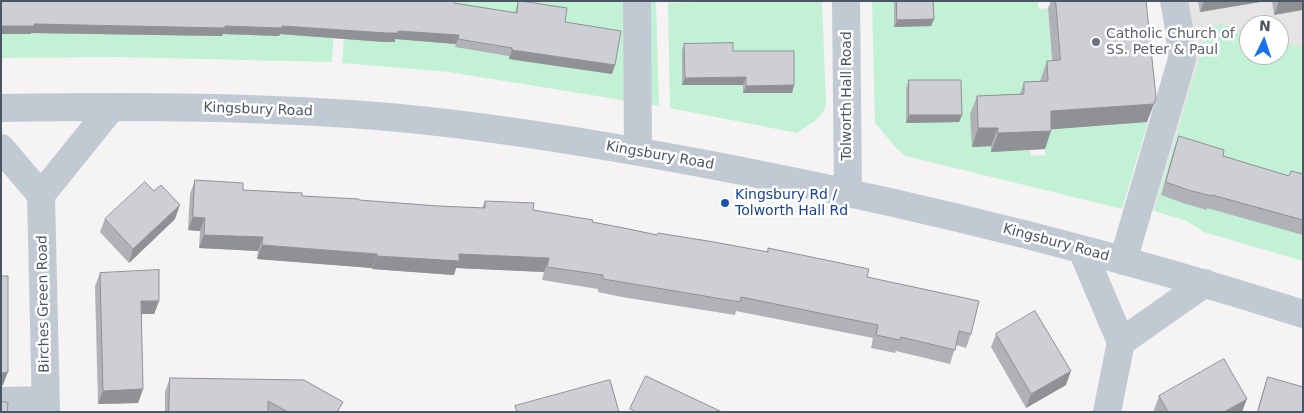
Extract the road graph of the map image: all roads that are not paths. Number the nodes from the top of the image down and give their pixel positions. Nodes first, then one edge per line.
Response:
1 (637, 1) edge
2 (846, 1) edge
3 (1174, 1) edge
4 (112, 107) junction
5 (1, 108) edge
6 (1, 148) edge
7 (638, 151) junction
8 (848, 192) junction
9 (41, 195) junction
10 (1082, 250) junction
11 (1123, 261) junction
12 (1205, 282) junction
13 (1303, 314) edge
14 (1121, 342) junction
15 (1, 401) edge
16 (46, 406) edge
17 (1106, 412) edge

1 - 7 street
2 - 8 street, Tolworth Hall Road
3 - 11 street
4 - 5 street, Kingsbury Road
4 - 7 street, Kingsbury Road
4 - 9 street
6 - 9 street
7 - 8 street, Kingsbury Road
8 - 10 street, Kingsbury Road
9 - 16 street, Birches Green Road
10 - 11 street, Kingsbury Road
10 - 14 street
11 - 12 street, Kingsbury Road
12 - 13 street, Kingsbury Road
12 - 14 street
14 - 17 street
15 - 16 street

